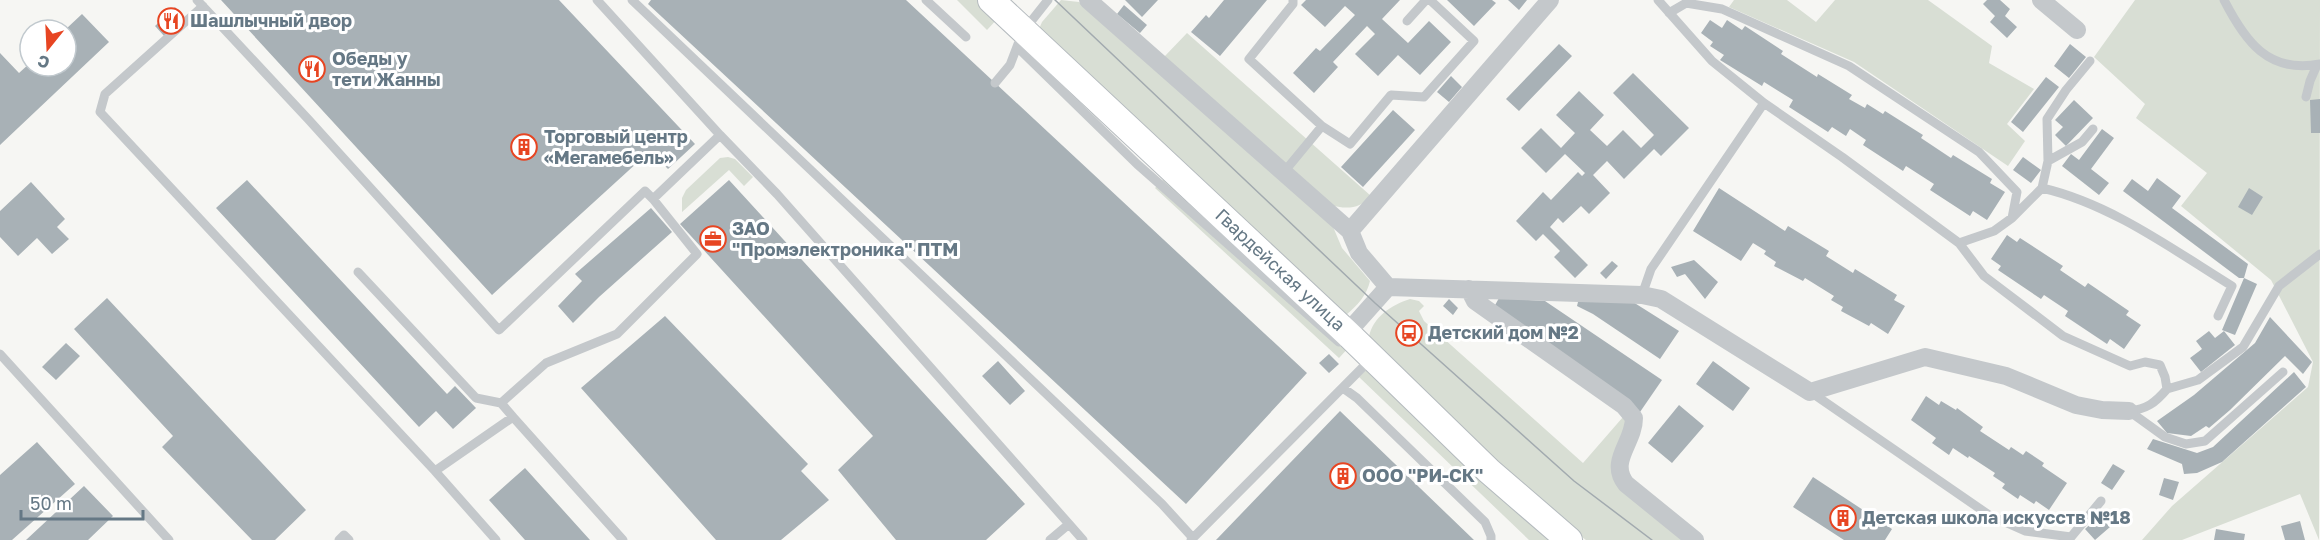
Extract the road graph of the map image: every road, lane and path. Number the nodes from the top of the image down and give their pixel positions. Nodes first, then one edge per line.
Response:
1 (597, 0) edge
2 (633, 0) edge
3 (926, 0) edge
4 (992, 0) edge
5 (1048, 0) edge
6 (1088, 0) edge
7 (1293, 0) edge
8 (1428, 0) edge
9 (1658, 0) edge
10 (2041, 0) edge
11 (2224, 0) edge
12 (1546, 1) edge
13 (200, 3) edge
14 (1669, 13) junction
15 (1407, 21) dead end
16 (2077, 30) dead end
17 (966, 37) dead end
18 (1020, 39) junction
19 (2090, 61) dead end
20 (2319, 65) edge
21 (995, 83) dead end
22 (2306, 97) dead end
23 (1764, 103) junction
24 (1322, 126) junction
25 (2093, 129) dead end
26 (720, 135) junction
27 (2048, 161) junction
28 (1284, 172) junction
29 (2042, 188) junction
30 (653, 199) junction
31 (2012, 218) junction
32 (1350, 231) junction
33 (1959, 243) junction
34 (2320, 254) edge
35 (358, 272) dead end
36 (1388, 287) junction
37 (1469, 289) junction
38 (1642, 295) junction
39 (2218, 316) dead end
40 (1347, 341) junction
41 (0, 354) edge
42 (1365, 360) junction
43 (2283, 372) dead end
44 (1343, 388) junction
45 (2167, 389) junction
46 (1810, 392) junction
47 (501, 403) junction
48 (2128, 411) junction
49 (513, 417) junction
50 (435, 471) junction
51 (2101, 501) dead end
52 (1069, 524) junction
53 (1192, 539) edge
54 (169, 540) edge
55 (339, 540) edge
56 (349, 540) edge
57 (496, 540) edge
58 (623, 540) edge
59 (1050, 540) edge
60 (1083, 540) edge
61 (1491, 540) edge
62 (1569, 540) edge
63 (1695, 540) edge

1 - 26 lane
2 - 53 lane
3 - 17 lane
4 - 18 street, Гвардейская улица
5 - 18 lane
6 - 28 street
7 - 24 lane
8 - 15 lane
8 - 24 lane
9 - 14 lane
10 - 16 street
11 - 20 lane
12 - 32 street
13 - 30 lane
13 - 50 lane
14 - 23 lane
14 - 31 lane
18 - 21 lane
18 - 40 street, Гвардейская улица
19 - 27 lane
20 - 22 lane
23 - 33 lane
23 - 38 lane
24 - 28 lane
25 - 27 lane
26 - 30 lane
26 - 52 lane
27 - 29 lane
28 - 32 street
29 - 31 lane
29 - 39 lane
30 - 47 lane
31 - 33 lane
32 - 36 street
33 - 45 lane
34 - 45 lane
35 - 47 lane
36 - 37 street
36 - 40 street
37 - 38 street
37 - 63 street
38 - 46 street
40 - 42 street, Гвардейская улица
41 - 54 lane
42 - 44 lane
42 - 62 street, Гвардейская улица
43 - 48 lane
44 - 53 lane
44 - 61 lane
45 - 48 lane
46 - 48 street
46 - 51 lane
47 - 49 lane
49 - 50 lane
49 - 58 lane
50 - 57 lane
52 - 59 lane
52 - 60 lane
55 - 56 lane

